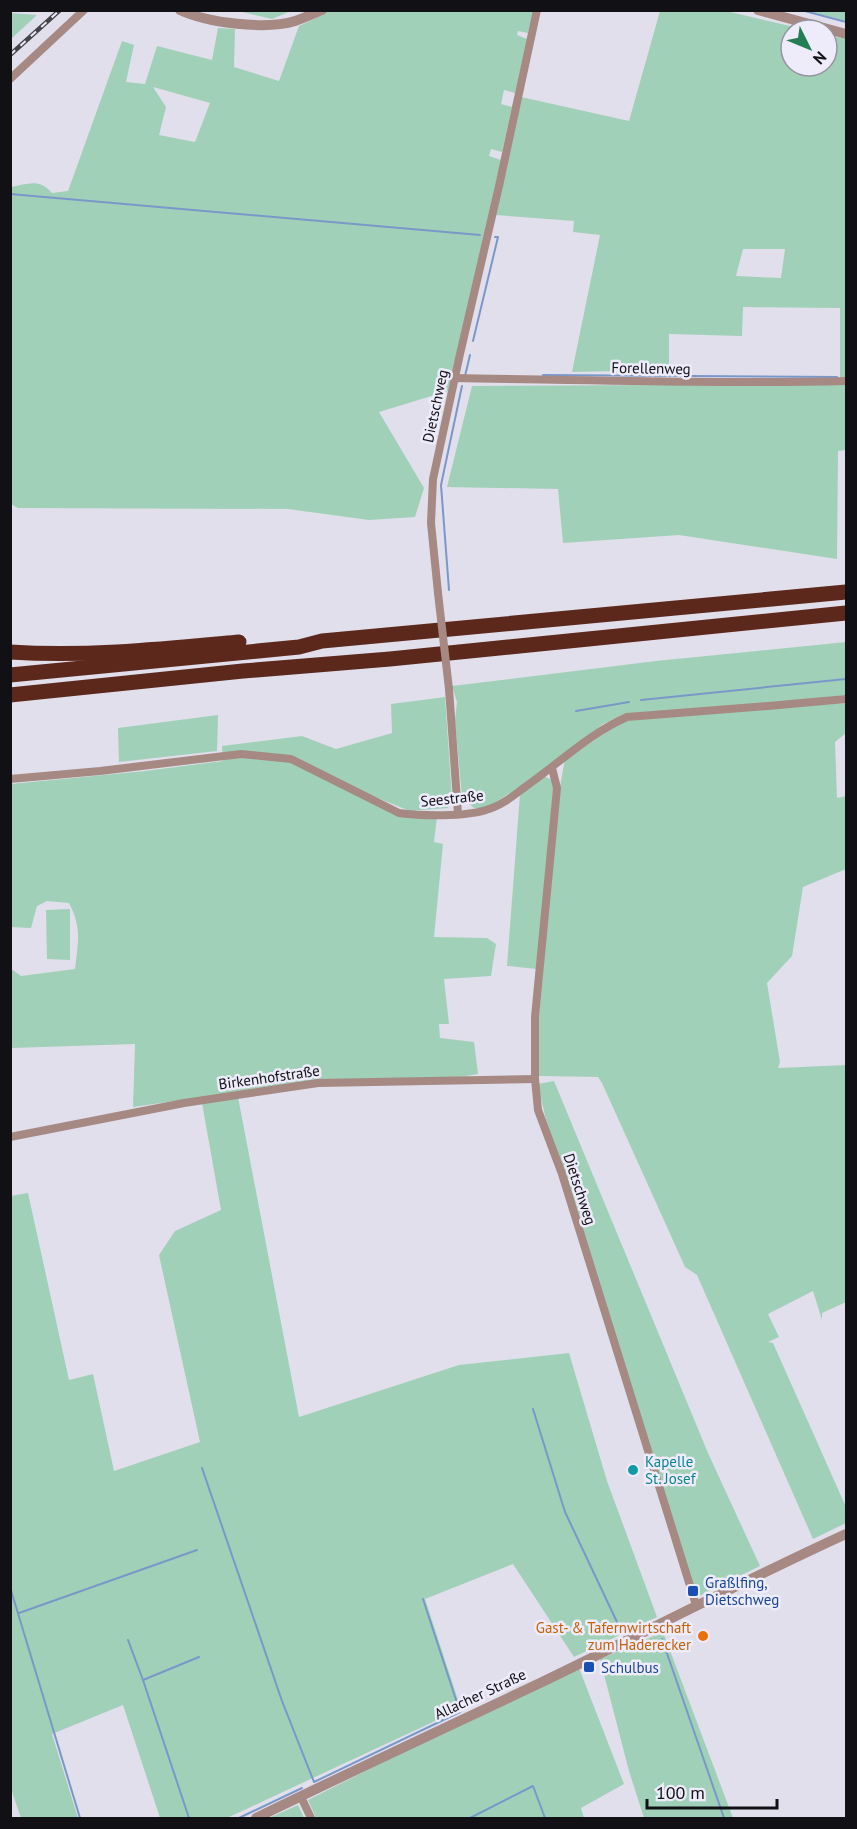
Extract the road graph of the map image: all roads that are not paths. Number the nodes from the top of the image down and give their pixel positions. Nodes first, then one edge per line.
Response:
1 (84, 10) edge
2 (180, 10) edge
3 (322, 10) edge
4 (537, 10) edge
5 (758, 10) edge
6 (846, 34) edge
7 (10, 79) edge
8 (454, 378) junction
9 (846, 381) edge
10 (846, 592) edge
11 (846, 613) edge
12 (322, 641) junction
13 (10, 652) edge
14 (10, 675) edge
15 (10, 695) edge
16 (846, 699) edge
17 (552, 768) junction
18 (10, 778) edge
19 (458, 814) junction
20 (535, 1080) junction
21 (10, 1137) edge
22 (846, 1534) edge
23 (696, 1605) junction
24 (301, 1797) junction
25 (256, 1818) edge
26 (311, 1818) edge

1 - 7 street
2 - 3 street
4 - 8 street, Dietschweg
5 - 6 street
8 - 9 street, Forellenweg
8 - 19 street, Dietschweg, bridge
10 - 12 highway
11 - 15 highway
12 - 13 highway
12 - 14 highway
16 - 17 street, Seestraße
17 - 19 street, Seestraße
17 - 20 street, Dietschweg
18 - 19 street, Seestraße
20 - 21 street, Birkenhofstraße
20 - 23 street, Dietschweg
22 - 23 street, Allacher Straße
23 - 24 street, Allacher Straße
24 - 25 street, Allacher Straße
24 - 26 street

